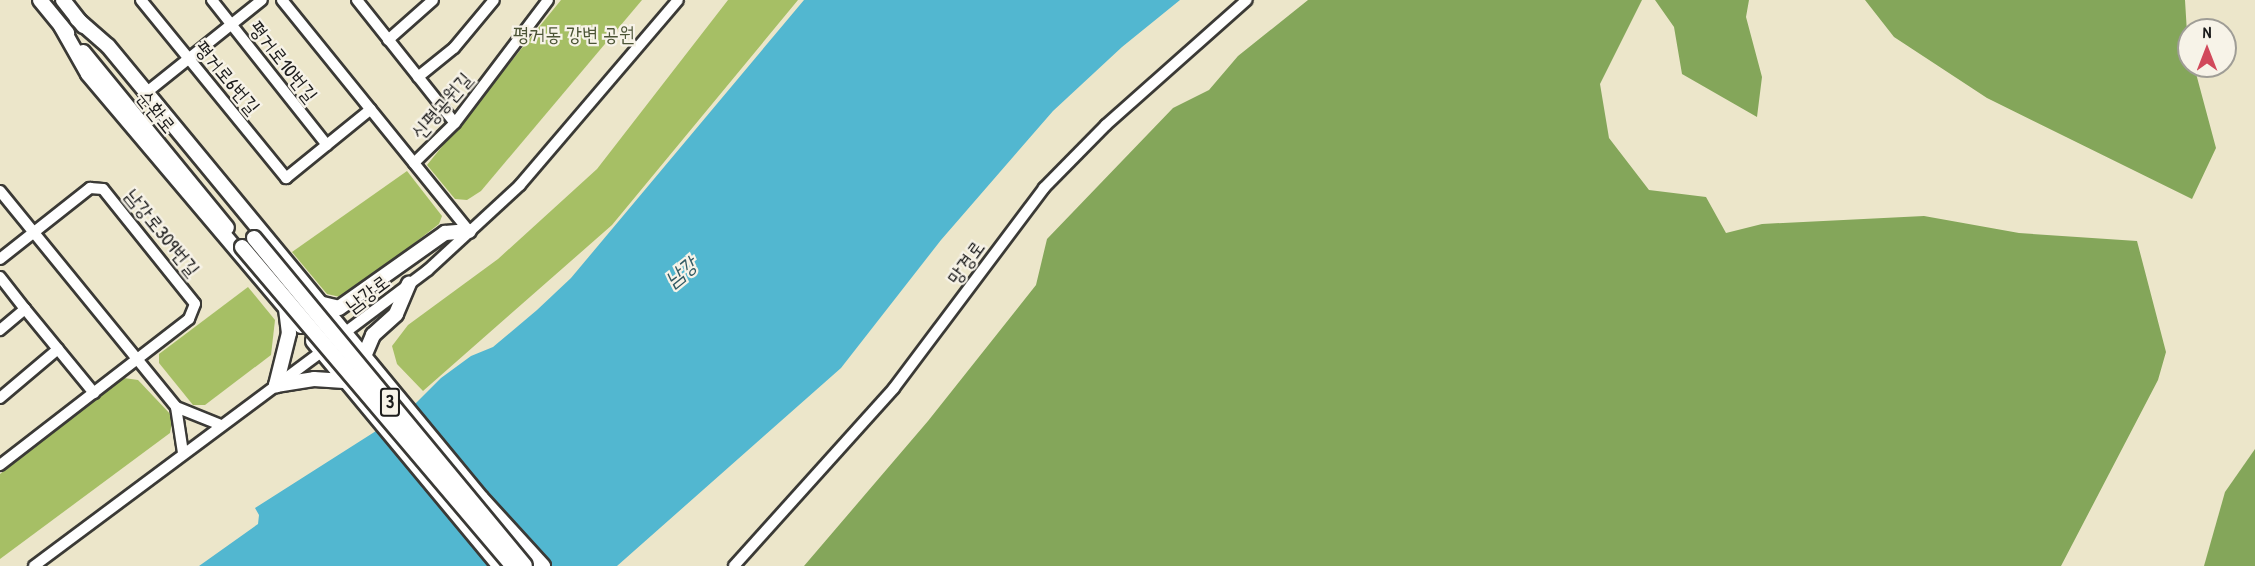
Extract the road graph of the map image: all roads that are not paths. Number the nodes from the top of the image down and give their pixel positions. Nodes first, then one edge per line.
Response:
1 (40, 0) edge
2 (141, 0) edge
3 (212, 0) edge
4 (262, 0) edge
5 (282, 0) edge
6 (357, 0) edge
7 (433, 0) edge
8 (494, 0) edge
9 (548, 0) edge
10 (678, 0) edge
11 (1247, 0) edge
12 (70, 7) edge
13 (232, 24) junction
14 (61, 26) junction
15 (388, 40) junction
16 (189, 58) junction
17 (418, 77) junction
18 (147, 92) junction
19 (371, 109) junction
20 (454, 123) junction
21 (327, 145) junction
22 (414, 163) junction
23 (0, 191) edge
24 (469, 231) junction
25 (33, 232) junction
26 (0, 259) edge
27 (0, 277) edge
28 (409, 284) junction
29 (323, 304) junction
30 (25, 309) junction
31 (286, 309) junction
32 (0, 330) edge
33 (347, 331) junction
34 (58, 349) junction
35 (322, 352) junction
36 (365, 354) junction
37 (138, 359) junction
38 (344, 381) junction
39 (276, 385) junction
40 (94, 393) junction
41 (0, 398) edge
42 (176, 407) junction
43 (220, 425) junction
44 (183, 453) junction
45 (0, 465) edge
46 (34, 566) edge
47 (500, 566) edge
48 (513, 566) edge
49 (525, 566) edge
50 (543, 566) edge
51 (734, 566) edge

1 - 14 main road, 순환로 / 3
2 - 16 street, 평거로6번길
3 - 13 street, 평거로10번길
4 - 13 street
5 - 19 street
6 - 15 street
7 - 15 street
8 - 17 street
9 - 20 street, 신평공원길
10 - 24 street, 남강로
11 - 51 street, 망경로
12 - 18 main road
12 - 49 main road, 순환로 / 3, bridge
13 - 16 street
13 - 21 street, 평거로10번길
14 - 31 main road
14 - 48 main road, 순환로 / 3, bridge
15 - 17 street
16 - 18 street
16 - 21 street, 평거로6번길
17 - 20 street
18 - 29 main road
19 - 21 street
19 - 22 street
20 - 22 street, 신평공원길
22 - 24 street, 신평공원길
23 - 25 street
24 - 28 street, 남강로
24 - 29 main road
25 - 26 street
25 - 37 street
25 - 37 street, 남강로309번길
27 - 30 street
28 - 33 street, 남강로
28 - 36 main road
29 - 33 main road
30 - 32 street
30 - 34 street
31 - 35 main road
31 - 39 main road
33 - 35 street, 남강로
33 - 36 main road
34 - 40 street
34 - 41 street
35 - 38 main road
35 - 39 street, 남강로
36 - 50 main road
37 - 40 street
37 - 42 street
38 - 39 main road
38 - 47 main road
39 - 43 street, 남강로
40 - 45 street
42 - 43 street
42 - 44 street
43 - 44 street, 남강로
44 - 46 street, 남강로

